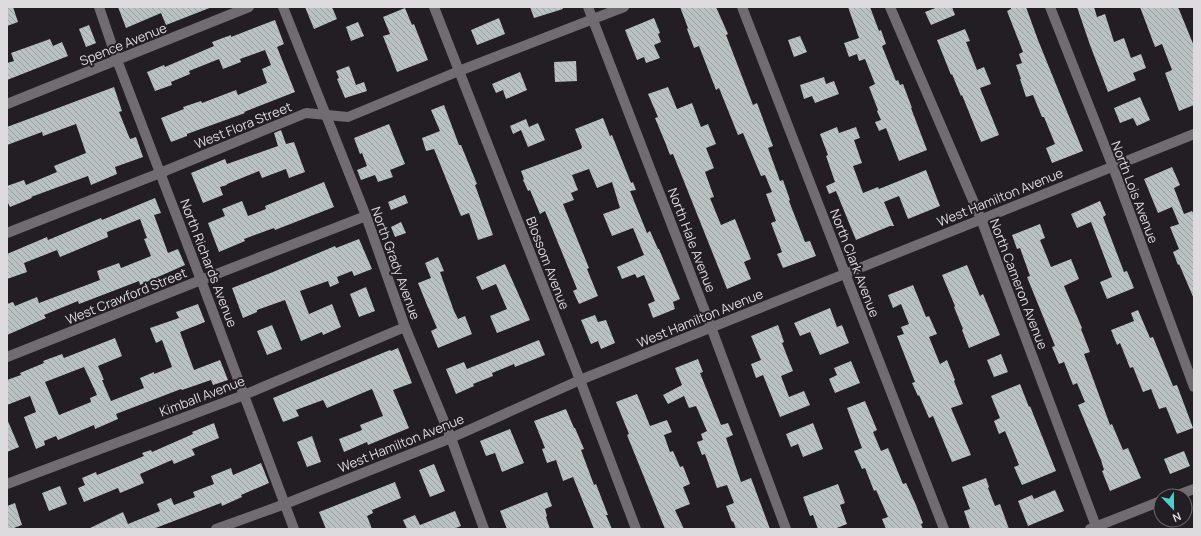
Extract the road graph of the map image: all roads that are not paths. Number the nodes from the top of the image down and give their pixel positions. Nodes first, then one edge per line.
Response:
1 (99, 7) edge
2 (249, 7) edge
3 (282, 7) edge
4 (434, 7) edge
5 (588, 7) edge
6 (624, 7) edge
7 (742, 7) edge
8 (890, 7) edge
9 (1050, 7) edge
10 (593, 19) junction
11 (117, 60) junction
12 (459, 71) junction
13 (7, 104) edge
14 (326, 116) junction
15 (1194, 134) edge
16 (1113, 167) junction
17 (160, 173) junction
18 (366, 216) junction
19 (981, 219) junction
20 (7, 233) edge
21 (845, 273) junction
22 (201, 280) junction
23 (405, 326) junction
24 (712, 327) junction
25 (7, 357) edge
26 (580, 380) junction
27 (1194, 387) edge
28 (244, 394) junction
29 (451, 438) junction
30 (7, 484) edge
31 (285, 504) junction
32 (1153, 504) edge
33 (1094, 528) edge
34 (216, 529) edge
35 (294, 529) edge
36 (484, 529) edge
37 (636, 529) edge
38 (786, 529) edge
39 (944, 529) edge

1 - 11 street, North Richards Avenue
2 - 11 street, Spence Avenue
3 - 14 street, North Grady Avenue
4 - 12 street, Blossom Avenue
5 - 10 street, North Hale Avenue
6 - 10 street, West Flora Street
7 - 21 street, North Clark Avenue
8 - 19 street, North Cameron Avenue
9 - 16 street, North Lois Avenue
10 - 12 street, West Flora Street
10 - 24 street, North Hale Avenue
11 - 13 street, Spence Avenue
11 - 17 street, North Richards Avenue
12 - 14 street, West Flora Street
12 - 26 street, Blossom Avenue
14 - 17 street, West Flora Street
14 - 18 street, North Grady Avenue
15 - 16 street, West Hamilton Avenue
16 - 19 street, West Hamilton Avenue
16 - 27 street, North Lois Avenue
17 - 20 street, West Flora Street
17 - 22 street, North Richards Avenue
18 - 22 street, West Crawford Street
18 - 23 street, North Grady Avenue
19 - 21 street, West Hamilton Avenue
19 - 33 street, North Cameron Avenue
21 - 24 street, West Hamilton Avenue
21 - 39 street, North Clark Avenue
22 - 25 street, West Crawford Street
22 - 28 street, North Richards Avenue
23 - 28 street, Kimball Avenue
23 - 29 street, North Grady Avenue
24 - 26 street, West Hamilton Avenue
24 - 38 street, North Hale Avenue
26 - 29 street, West Hamilton Avenue
26 - 37 street, Blossom Avenue
28 - 30 street, Kimball Avenue
28 - 31 street, North Richards Avenue
29 - 31 street, West Hamilton Avenue
29 - 36 street, North Grady Avenue
31 - 34 street, West Hamilton Avenue
31 - 35 street, North Richards Avenue
32 - 33 street

